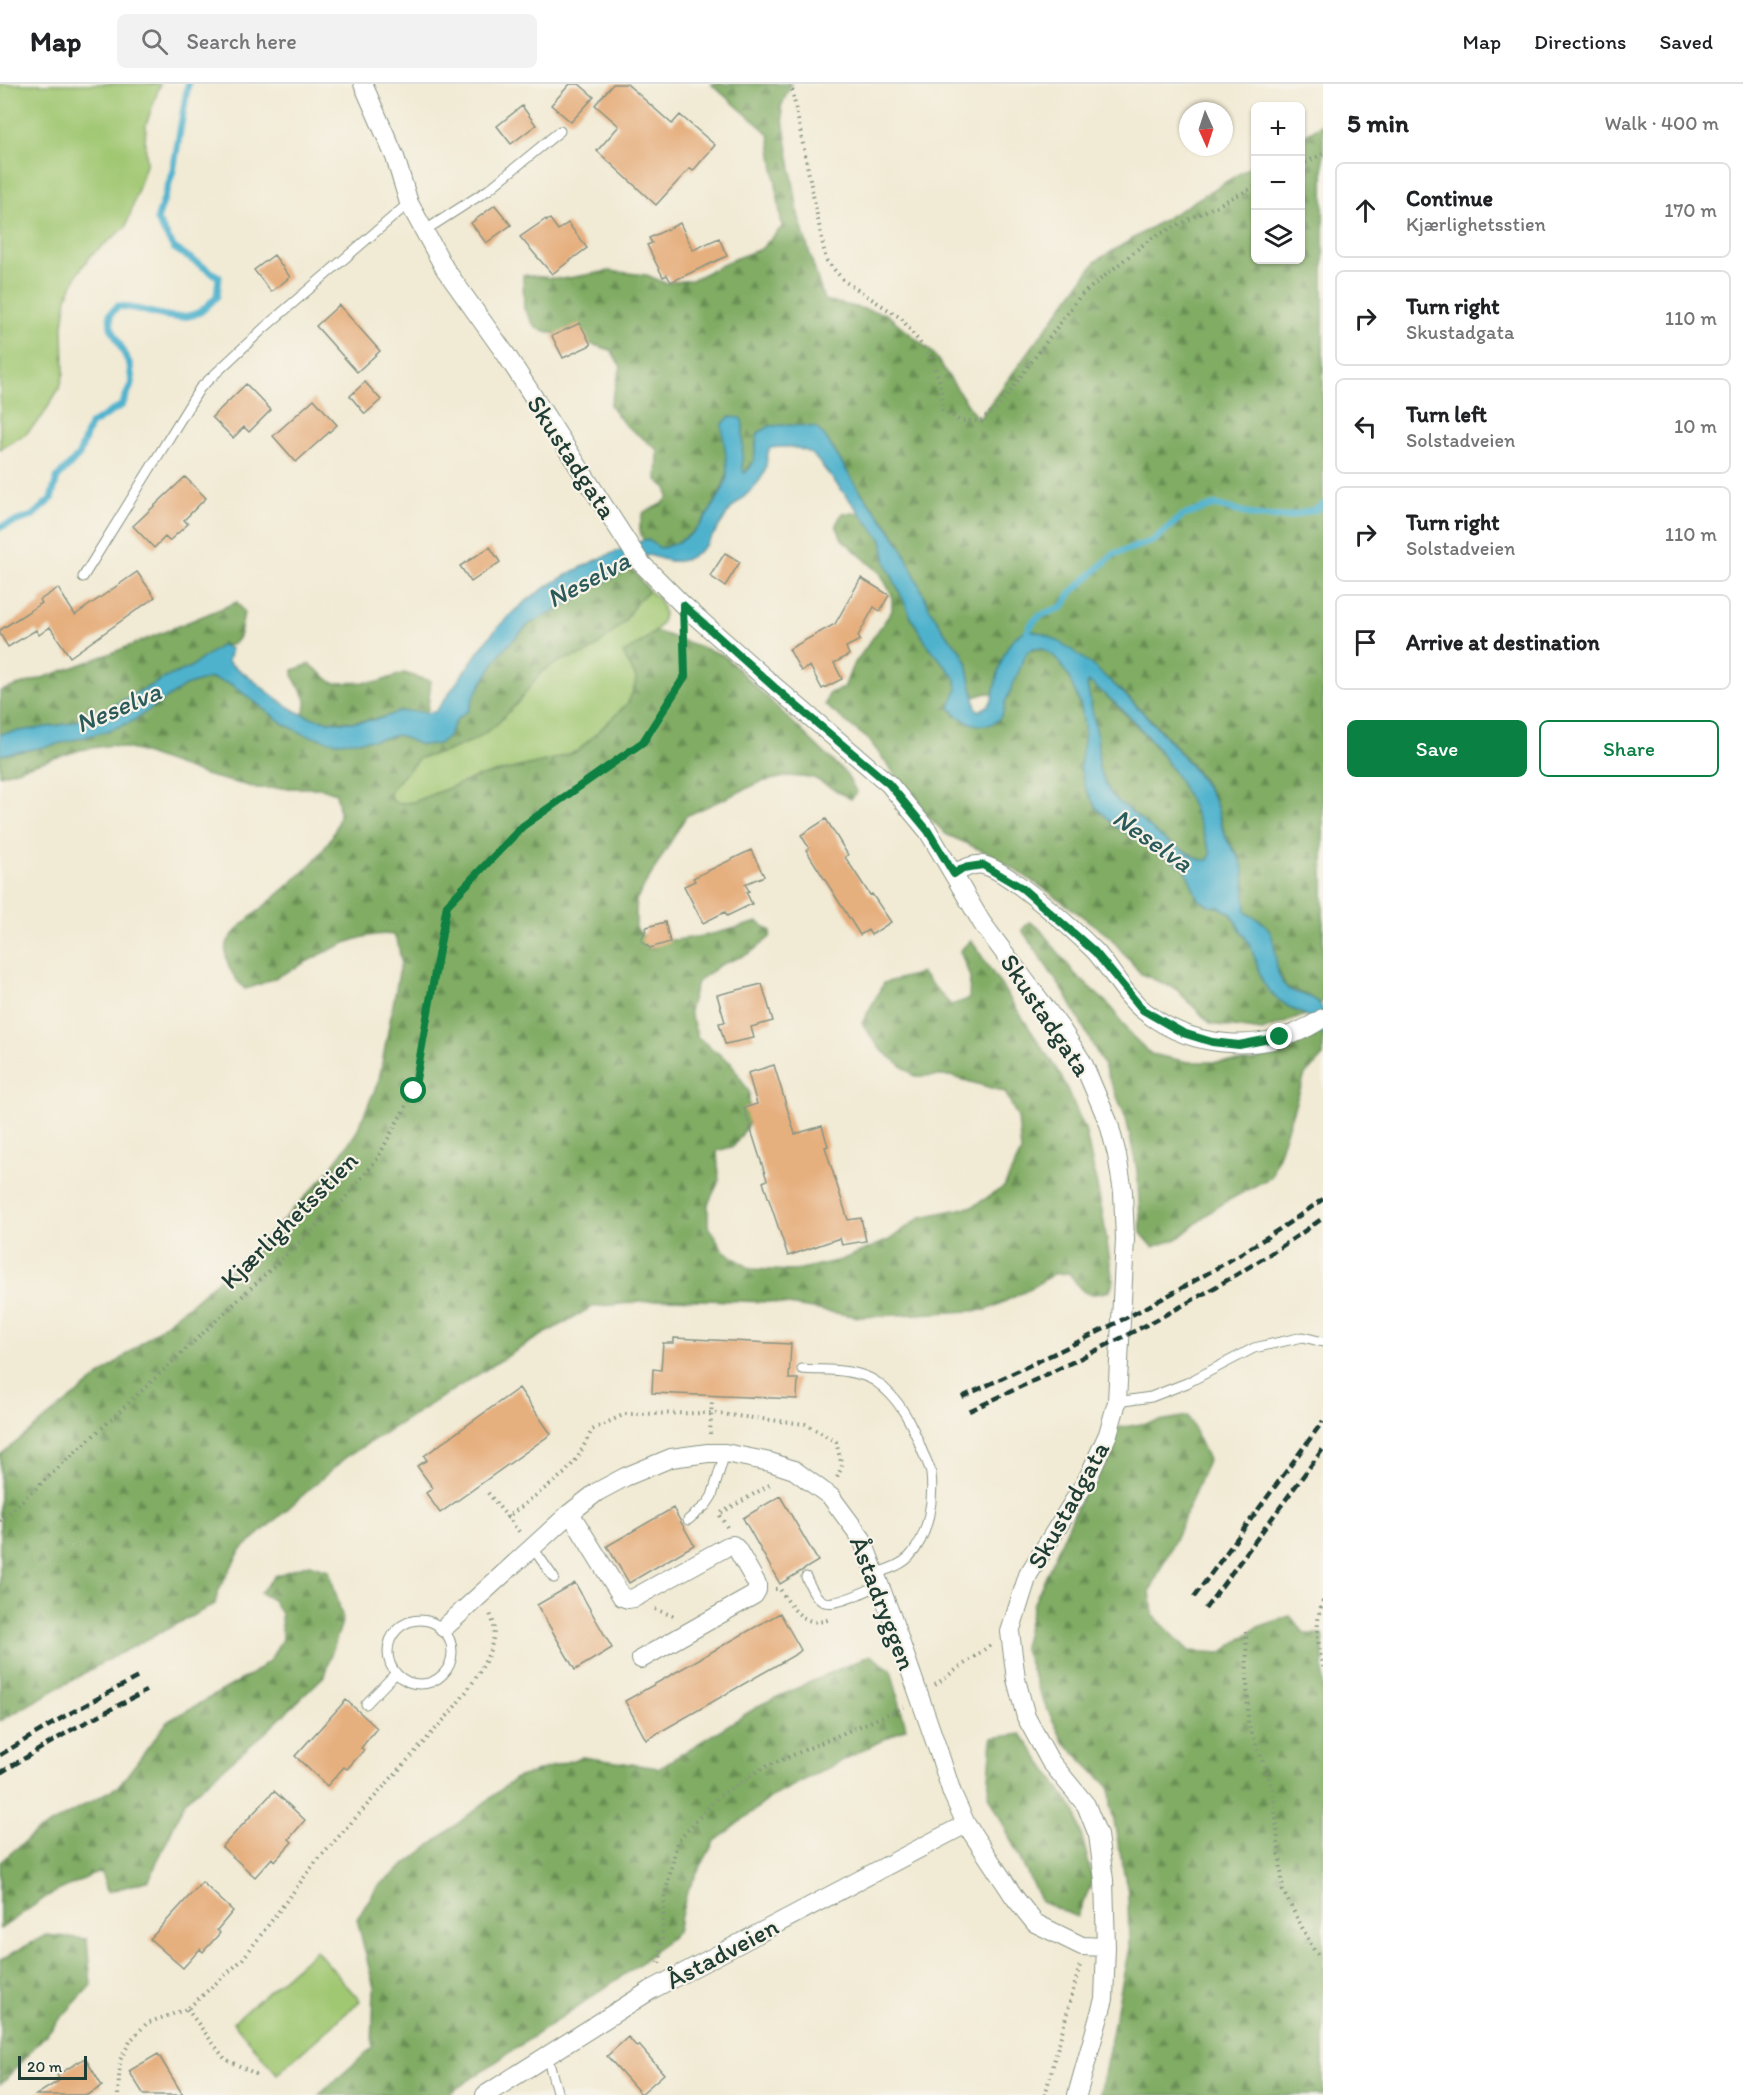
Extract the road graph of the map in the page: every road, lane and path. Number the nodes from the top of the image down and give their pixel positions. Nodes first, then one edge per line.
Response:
1 (363, 84) edge
2 (790, 84) edge
3 (560, 131) dead end
4 (1323, 154) edge
5 (1305, 163) edge
6 (1251, 188) edge
7 (409, 203) junction
8 (424, 231) junction
9 (84, 577) dead end
10 (683, 605) junction
11 (954, 874) junction
12 (1323, 1018) edge
13 (1323, 1342) edge
14 (802, 1369) dead end
15 (712, 1401) dead end
16 (1117, 1402) junction
17 (716, 1453) junction
18 (794, 1470) junction
19 (488, 1493) dead end
20 (570, 1514) junction
21 (688, 1520) dead end
22 (0, 1521) edge
23 (733, 1545) junction
24 (533, 1548) junction
25 (806, 1577) dead end
26 (555, 1578) dead end
27 (878, 1579) junction
28 (484, 1592) junction
29 (628, 1599) junction
30 (1323, 1601) edge
31 (699, 1626) junction
32 (444, 1628) junction
33 (1246, 1631) dead end
34 (1010, 1632) junction
35 (641, 1659) dead end
36 (1323, 1667) edge
37 (396, 1674) junction
38 (929, 1689) dead end
39 (911, 1702) dead end
40 (366, 1704) dead end
41 (966, 1824) junction
42 (1082, 1946) junction
43 (1106, 1947) junction
44 (1323, 1958) edge
45 (651, 1990) junction
46 (187, 2009) junction
47 (547, 2056) junction
48 (258, 2075) dead end
49 (118, 2095) edge
50 (485, 2095) edge
51 (558, 2095) edge
52 (1045, 2095) edge
53 (1077, 2095) edge

1 - 7 street, Skustadgata
2 - 6 path
3 - 8 lane
4 - 5 path
7 - 8 street, Skustadgata
7 - 9 lane
8 - 10 street, Skustadgata
10 - 11 street, Skustadgata
10 - 22 path, Kjærlighetsstien
11 - 12 street
11 - 16 street, Skustadgata
13 - 16 lane
14 - 27 lane
15 - 17 path
16 - 34 street, Skustadgata
17 - 18 street, Åstadryggen
17 - 20 street, Åstadryggen
17 - 21 lane
18 - 23 path
18 - 27 street, Åstadryggen
19 - 24 path
20 - 24 street, Åstadryggen
20 - 29 street
23 - 29 street
23 - 31 street
24 - 26 lane
24 - 28 street, Åstadryggen
25 - 27 lane
27 - 41 street, Åstadryggen, bridge
28 - 32 street, Åstadryggen
28 - 46 path
29 - 31 path
30 - 36 path
31 - 35 street
32 - 37 lane
32 - 37 lane
33 - 44 path
34 - 38 path
34 - 43 street, Skustadgata
37 - 40 lane
39 - 45 path
41 - 42 street, Åstadryggen
41 - 45 street, Åstadveien
42 - 43 street, Åstadryggen
42 - 52 path
43 - 53 street, Skustadgata
45 - 47 street, Åstadveien
46 - 48 path
46 - 49 path
47 - 50 street, Åstadveien
47 - 51 lane

